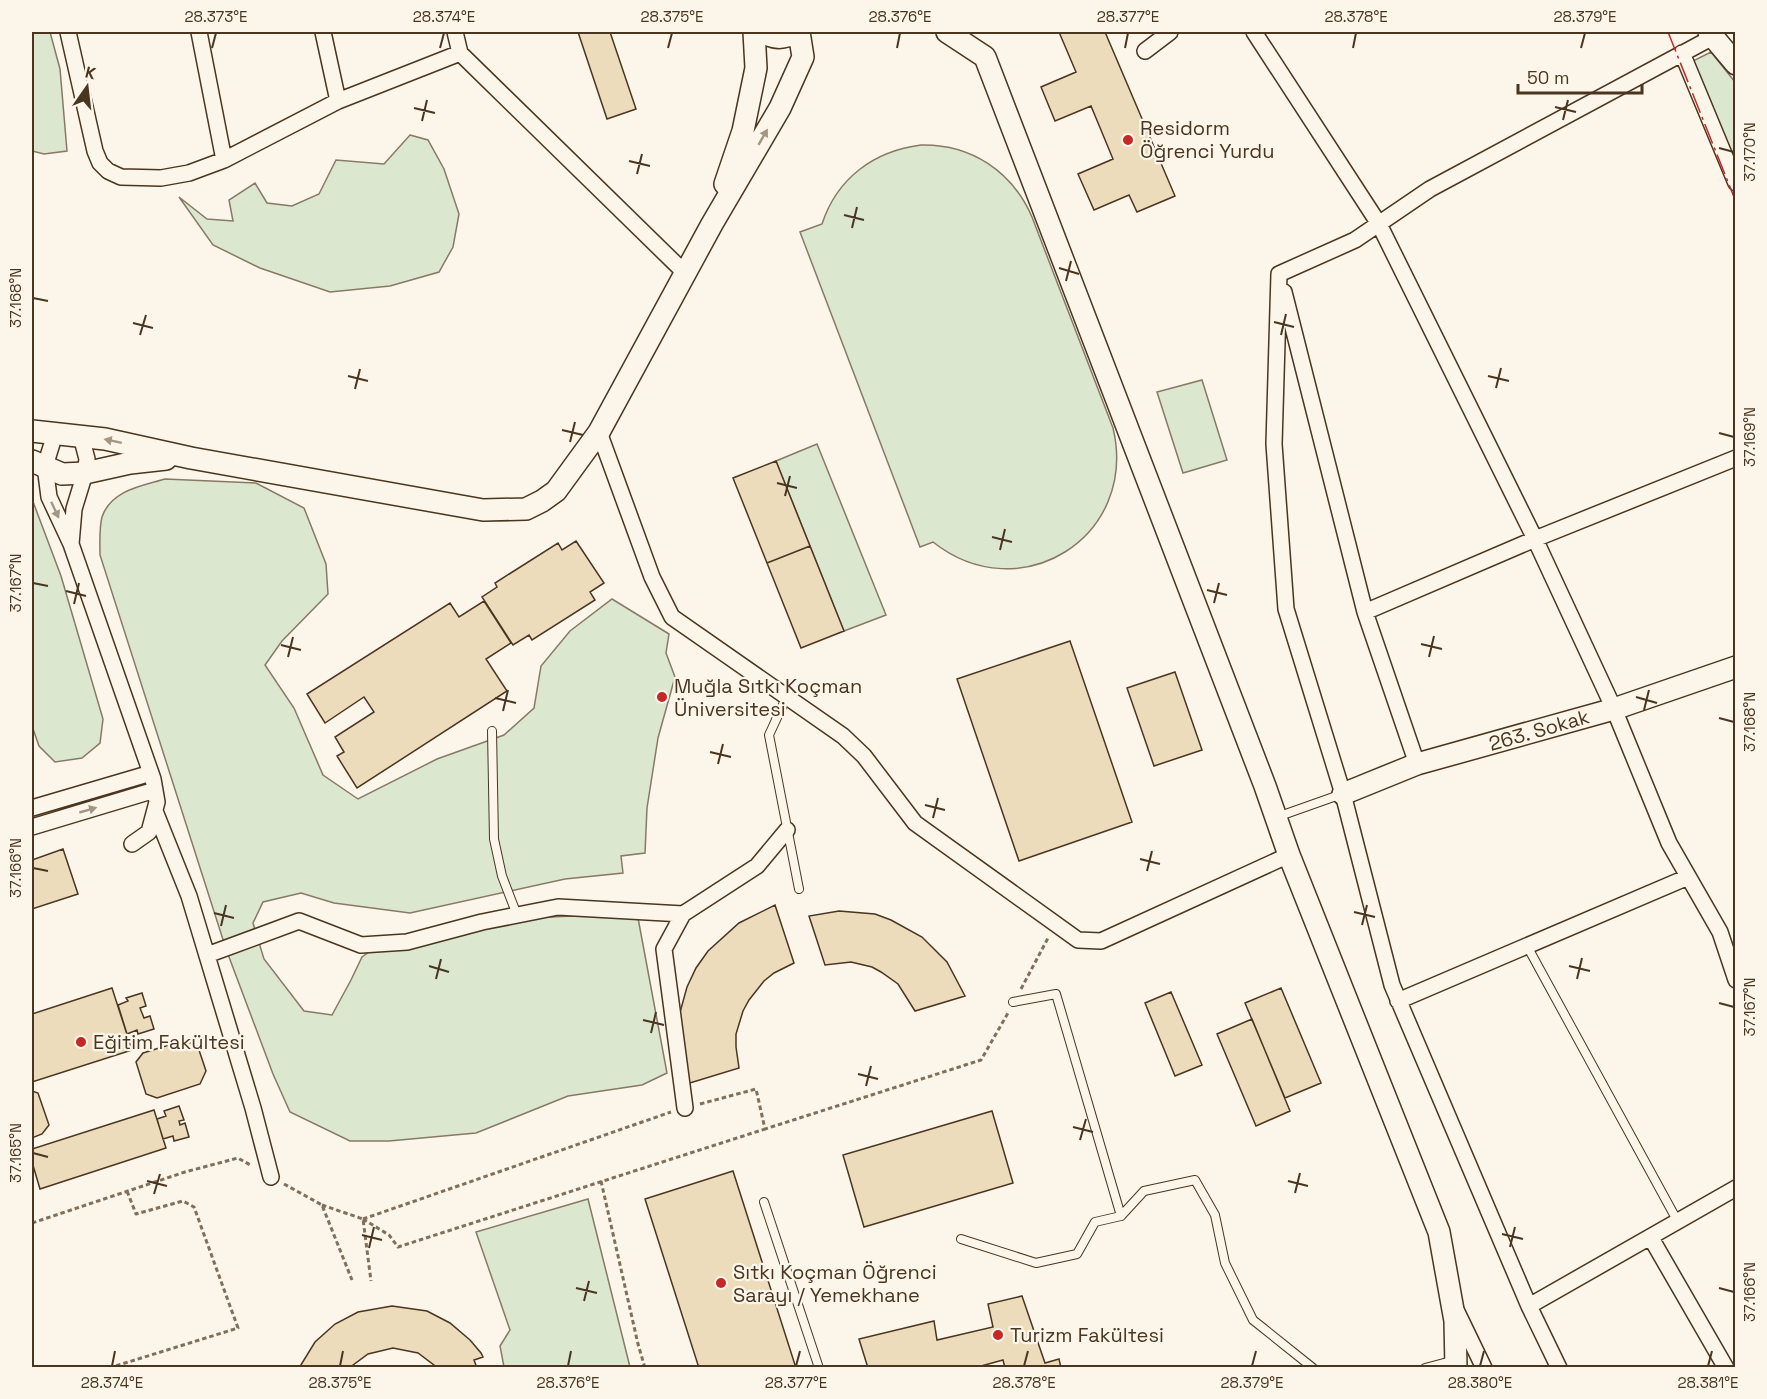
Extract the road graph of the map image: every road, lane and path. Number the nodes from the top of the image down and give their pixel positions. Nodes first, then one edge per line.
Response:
1 (68, 32) edge
2 (199, 32) edge
3 (323, 32) edge
4 (455, 32) edge
5 (754, 32) edge
6 (763, 32) edge
7 (797, 32) edge
8 (947, 32) edge
9 (1170, 32) edge
10 (1254, 32) edge
11 (1711, 34) edge
12 (1145, 51) dead end
13 (460, 52) junction
14 (1682, 53) junction
15 (1736, 64) edge
16 (338, 100) junction
17 (224, 160) junction
18 (1736, 183) edge
19 (712, 224) junction
20 (1379, 224) junction
21 (685, 273) junction
22 (1279, 274) junction
23 (32, 431) edge
24 (599, 432) junction
25 (55, 434) junction
26 (81, 436) junction
27 (191, 458) junction
28 (1736, 458) edge
29 (38, 464) edge
30 (85, 473) junction
31 (1535, 539) junction
32 (71, 544) junction
33 (1365, 612) junction
34 (1736, 667) edge
35 (787, 696) junction
36 (1614, 709) junction
37 (492, 731) dead end
38 (1417, 764) junction
39 (151, 773) junction
40 (155, 790) junction
41 (1343, 794) junction
42 (32, 808) edge
43 (155, 811) junction
44 (1276, 818) junction
45 (32, 827) edge
46 (787, 830) junction
47 (132, 844) dead end
48 (1289, 855) junction
49 (1688, 877) junction
50 (799, 889) dead end
51 (682, 914) junction
52 (516, 915) junction
53 (1048, 938) dead end
54 (1527, 946) junction
55 (207, 955) junction
56 (1734, 971) edge
57 (1398, 1001) junction
58 (1013, 1002) junction
59 (685, 1108) junction
60 (765, 1129) junction
61 (272, 1177) junction
62 (601, 1181) junction
63 (1736, 1188) edge
64 (127, 1191) junction
65 (764, 1202) dead end
66 (322, 1205) junction
67 (1121, 1216) junction
68 (363, 1219) junction
69 (1678, 1222) junction
70 (32, 1223) edge
71 (1651, 1238) junction
72 (961, 1239) dead end
73 (352, 1280) dead end
74 (371, 1281) dead end
75 (1452, 1301) junction
76 (1529, 1306) junction
77 (1456, 1364) edge
78 (109, 1368) edge
79 (645, 1368) edge
80 (819, 1368) edge
81 (1312, 1368) edge
82 (1425, 1368) edge
83 (1484, 1368) edge
84 (1558, 1368) edge
85 (1726, 1368) edge

1 - 17 street
2 - 17 street
3 - 16 street
4 - 13 street
5 - 19 street
6 - 7 street
19 -> 7 street
8 - 44 street
9 - 12 street
10 - 20 street
11 - 14 street
11 - 15 street
13 - 16 street
13 - 21 street
14 - 18 street
14 - 20 street
16 - 17 street
19 - 21 street
20 - 22 street
20 - 31 street
21 - 24 street
22 - 33 street
22 - 41 street
23 - 25 street
24 - 27 street
24 - 35 street
25 - 26 street
25 - 29 street
27 -> 26 street
26 - 30 street
27 - 30 street
28 - 31 street
29 - 30 street
29 -> 32 street
30 - 32 street
31 - 33 street
31 - 36 street
32 - 39 street
33 - 38 street
34 - 36 street, 263. Sokak
35 - 46 lane
35 - 48 street
36 - 38 street, 263. Sokak
36 - 49 street
37 - 52 lane
38 - 41 street, 263. Sokak
39 - 40 street
39 - 42 street
40 - 43 street
45 -> 40 street
41 - 44 lane
41 - 57 street
43 - 47 street
43 - 55 street
44 - 48 street
46 - 50 lane
46 - 51 street
48 - 75 street
49 - 54 street
49 - 56 street
51 - 52 street
51 - 59 street
52 - 55 street
53 - 58 path
54 - 57 street
54 - 69 lane
55 - 61 street
57 - 76 street
58 - 60 path
58 - 67 lane
59 - 60 path
59 - 68 path
60 - 62 path
61 - 64 path
61 - 66 path
62 - 68 path
62 - 79 path
63 - 69 street
64 - 70 path
64 - 78 path
65 - 80 lane
66 - 68 path
66 - 73 path
67 - 72 lane
67 - 81 lane
68 - 74 path
69 - 71 street
71 - 76 street
71 - 85 street
75 - 77 street
75 - 83 street
76 - 84 street
77 - 82 lane

